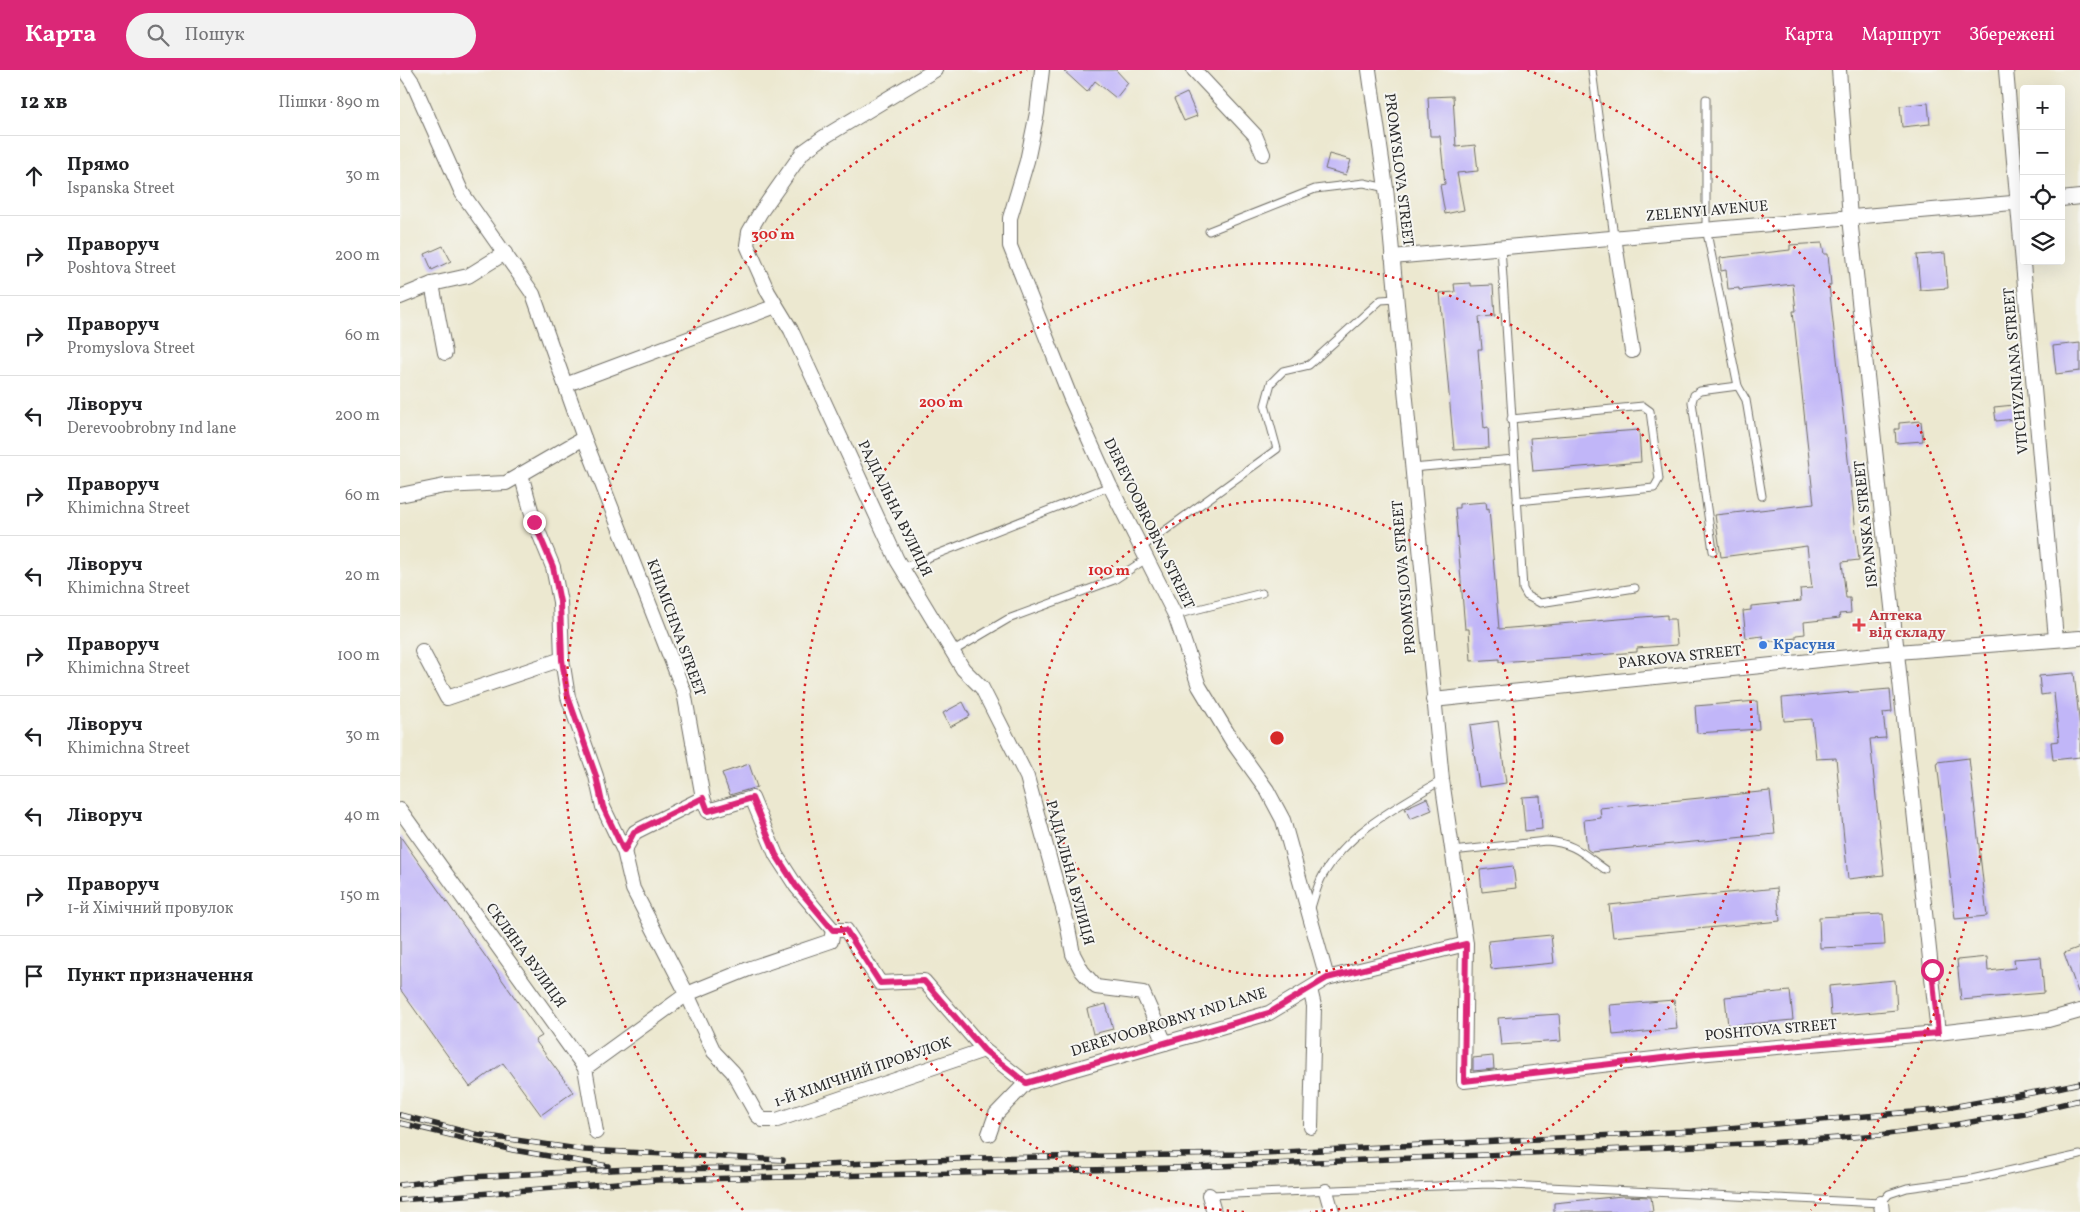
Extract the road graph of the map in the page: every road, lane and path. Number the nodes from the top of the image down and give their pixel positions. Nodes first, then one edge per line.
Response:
1 (404, 70) edge
2 (935, 70) edge
3 (1042, 70) edge
4 (1194, 70) edge
5 (1369, 70) edge
6 (1592, 70) edge
7 (1839, 70) edge
8 (2006, 70) edge
9 (1706, 99) dead end
10 (1263, 154) dead end
11 (1386, 188) junction
12 (2020, 193) edge
13 (2080, 197) edge
14 (2065, 199) edge
15 (2020, 202) edge
16 (1850, 218) junction
17 (2022, 220) edge
18 (1706, 228) junction
19 (1210, 231) dead end
20 (1614, 236) junction
21 (1500, 247) junction
22 (505, 253) junction
23 (1392, 257) junction
24 (432, 284) junction
25 (400, 297) edge
26 (1396, 299) junction
27 (776, 306) junction
28 (1632, 352) dead end
29 (445, 353) dead end
30 (565, 384) junction
31 (1738, 386) junction
32 (1512, 419) junction
33 (584, 438) junction
34 (1514, 459) junction
35 (1411, 468) junction
36 (520, 474) junction
37 (1110, 486) junction
38 (400, 495) edge
39 (1762, 496) dead end
40 (1517, 501) junction
41 (1713, 551) dead end
42 (1143, 554) junction
43 (902, 568) junction
44 (1635, 588) dead end
45 (1262, 593) dead end
46 (1175, 615) junction
47 (2080, 638) edge
48 (2056, 639) junction
49 (422, 651) dead end
50 (952, 652) junction
51 (1897, 652) junction
52 (562, 660) junction
53 (1433, 700) junction
54 (1442, 780) junction
55 (703, 798) junction
56 (400, 810) edge
57 (624, 851) junction
58 (1452, 851) junction
59 (1606, 870) dead end
60 (1310, 911) junction
61 (833, 930) junction
62 (1466, 944) junction
63 (1327, 978) junction
64 (1310, 989) junction
65 (688, 994) junction
66 (2080, 1010) edge
67 (1938, 1033) junction
68 (1166, 1043) junction
69 (984, 1050) junction
70 (585, 1068) junction
71 (1464, 1081) joint
72 (1026, 1083) junction
73 (1311, 1127) dead end
74 (596, 1132) dead end
75 (989, 1134) dead end
76 (2080, 1155) edge
77 (1326, 1191) junction
78 (1210, 1195) joint
79 (1881, 1208) edge
80 (1214, 1212) edge
81 (1332, 1212) edge

1 - 22 street, KHIMICHNA STREET
2 - 27 street, РАДІАЛЬНА ВУЛИЦЯ
3 - 37 street, DEREVOOBROBNA STREET
4 - 10 street
5 - 11 street, PROMYSLOVA STREET
6 - 20 lane
7 - 16 street, ISPANSKA STREET
8 - 12 street, VITCHYZNIANA STREET
9 - 18 lane
11 - 19 lane
11 - 23 street, PROMYSLOVA STREET
13 - 14 street
15 - 16 street, ZELENYI AVENUE
16 - 18 street, ZELENYI AVENUE
16 - 51 street, ISPANSKA STREET
17 - 48 street, VITCHYZNIANA STREET
18 - 20 street, ZELENYI AVENUE
18 - 31 lane
20 - 21 street, ZELENYI AVENUE
20 - 28 street
21 - 23 street, ZELENYI AVENUE
21 - 32 lane
22 - 24 street
22 - 30 street, KHIMICHNA STREET
23 - 26 street, PROMYSLOVA STREET
24 - 25 street
24 - 29 street
26 - 35 street, PROMYSLOVA STREET
26 - 42 lane
27 - 30 street
27 - 43 street, РАДІАЛЬНА ВУЛИЦЯ
30 - 33 street, KHIMICHNA STREET
31 - 39 lane
31 - 41 lane
32 - 34 lane
32 - 40 lane
33 - 36 street
33 - 55 street, KHIMICHNA STREET
34 - 35 lane
34 - 40 lane
35 - 53 street, PROMYSLOVA STREET
36 - 38 street
36 - 52 street, 1-Й ХІМІЧНИЙ ПРОВУЛОК
37 - 42 street, DEREVOOBROBNA STREET
37 - 43 lane
40 - 44 lane
42 - 46 street, DEREVOOBROBNA STREET
42 - 50 lane
43 - 50 street, РАДІАЛЬНА ВУЛИЦЯ
45 - 46 lane
46 - 60 street, DEREVOOBROBNA STREET
47 - 48 street, PARKOVA STREET
48 - 51 street, PARKOVA STREET
49 - 52 street
50 - 68 street, РАДІАЛЬНА ВУЛИЦЯ
51 - 53 street, PARKOVA STREET
51 - 67 street, ISPANSKA STREET
52 - 57 street, 1-Й ХІМІЧНИЙ ПРОВУЛОК
53 - 54 street, PROMYSLOVA STREET
54 - 58 street, PROMYSLOVA STREET
54 - 60 lane
55 - 57 street
55 - 61 street
56 - 70 street, СКЛЯНА ВУЛИЦЯ
57 - 65 street, 1-Й ХІМІЧНИЙ ПРОВУЛОК
58 - 59 lane
58 - 62 street, PROMYSLOVA STREET
60 - 63 street, DEREVOOBROBNA STREET
61 - 65 street
61 - 69 street
62 - 63 street, DEREVOOBROBNY 1ND LANE
62 - 71 street, PROMYSLOVA STREET
63 - 64 street, DEREVOOBROBNY 1ND LANE
64 - 68 street, DEREVOOBROBNY 1ND LANE
64 - 73 street
65 - 69 street, 1-Й ХІМІЧНИЙ ПРОВУЛОК
65 - 70 street
66 - 67 street, POSHTOVA STREET
67 - 71 street, POSHTOVA STREET
68 - 72 street, DEREVOOBROBNY 1ND LANE
69 - 72 street
70 - 74 street, СКЛЯНА ВУЛИЦЯ
72 - 75 street, DEREVOOBROBNY 1ND LANE
76 - 79 lane
77 - 78 lane
77 - 79 lane
77 - 81 street
78 - 80 street

